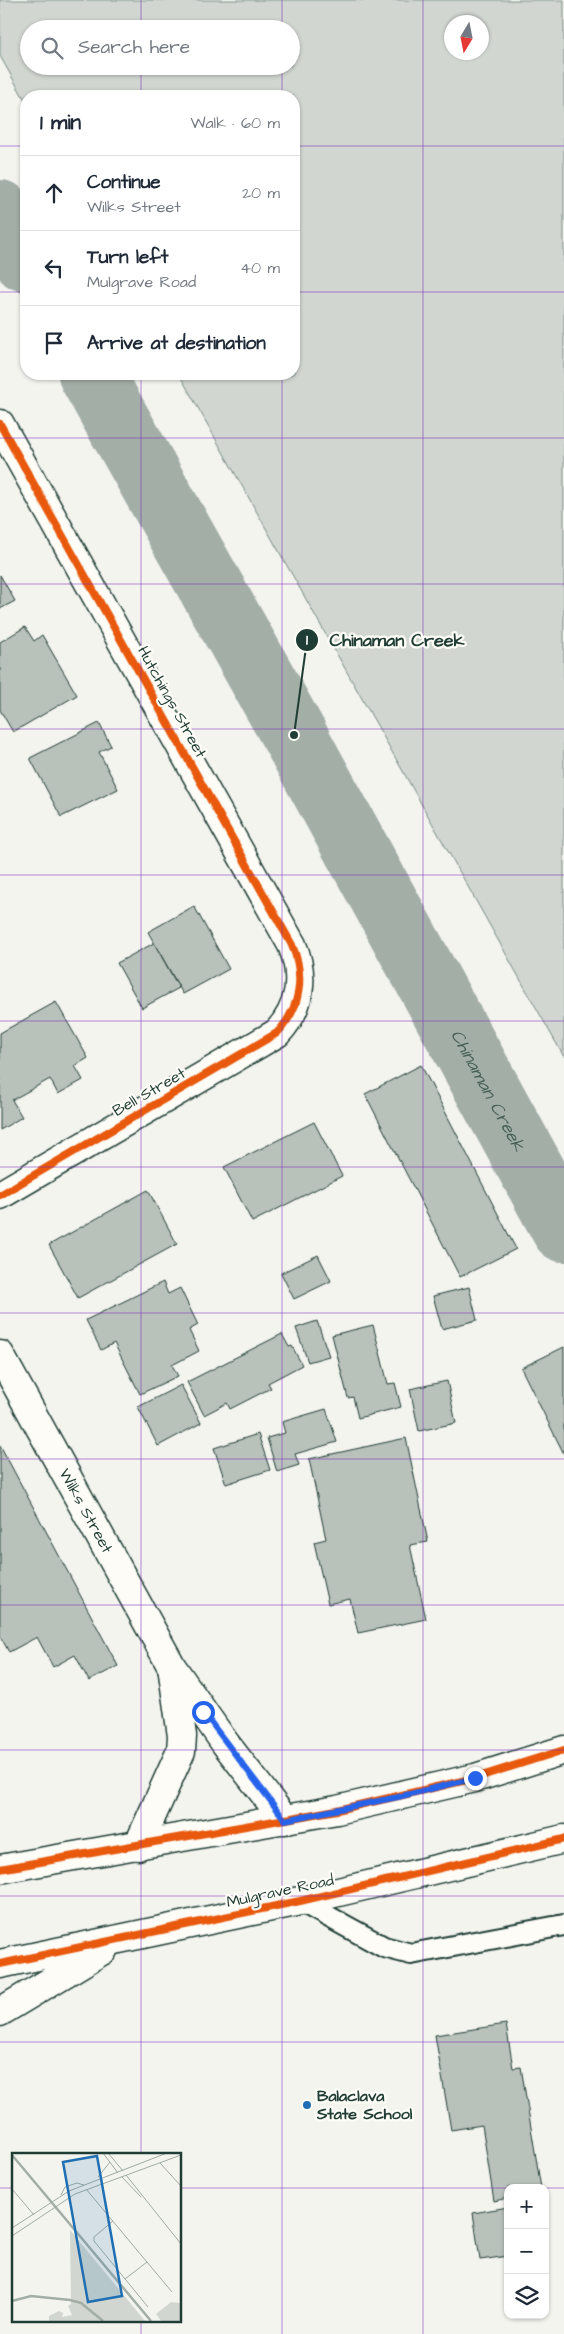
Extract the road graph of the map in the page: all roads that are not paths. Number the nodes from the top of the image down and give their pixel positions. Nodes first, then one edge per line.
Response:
1 (0, 424) edge
2 (298, 999) joint
3 (0, 1195) edge
4 (0, 1355) edge
5 (172, 1667) junction
6 (564, 1750) edge
7 (285, 1820) junction
8 (564, 1839) edge
9 (138, 1846) junction
10 (0, 1869) edge
11 (300, 1901) junction
12 (564, 1925) edge
13 (122, 1939) junction
14 (0, 1964) edge
15 (0, 2012) edge

1 - 2 street, Hutchings Street
2 - 3 street, Bell Street
4 - 5 street, Wilks Street
5 - 7 street, Wilks Street
5 - 9 street, Wilks Street
6 - 7 street
7 - 9 street
8 - 11 street, Mulgrave Road
9 - 10 street
11 - 12 lane
11 - 13 street, Mulgrave Road
13 - 14 street, Mulgrave Road
13 - 15 street

